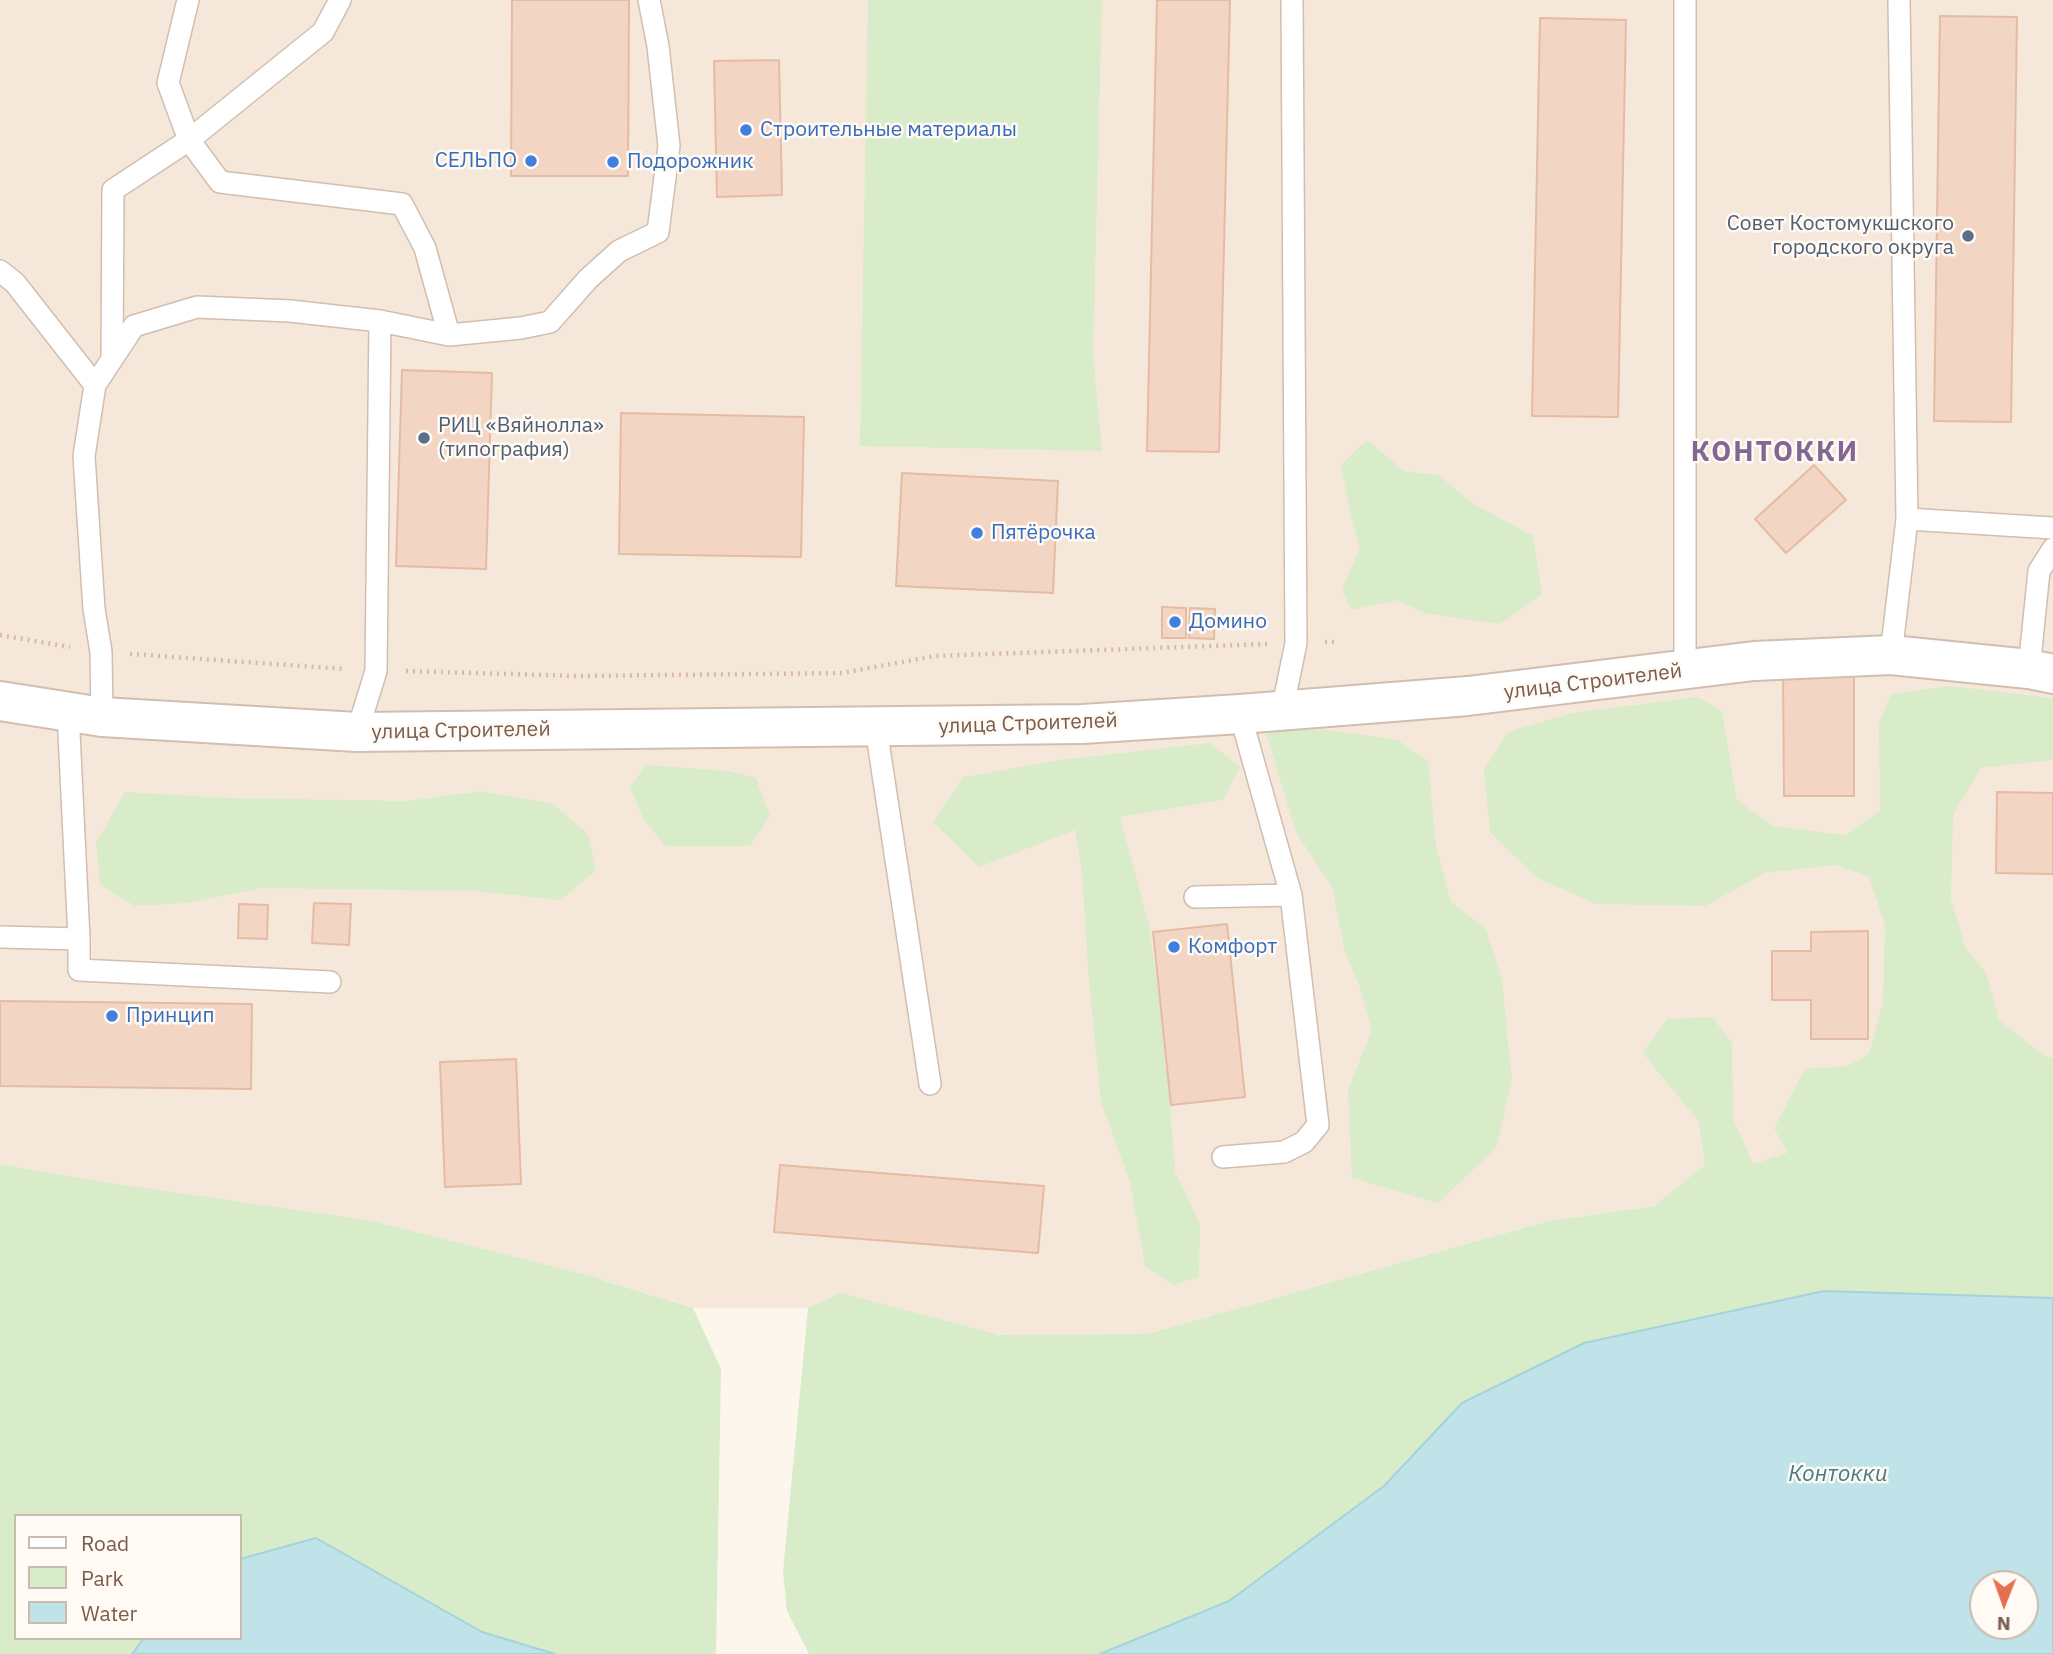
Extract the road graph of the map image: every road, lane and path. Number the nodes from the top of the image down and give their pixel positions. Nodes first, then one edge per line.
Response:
1 (188, 0) edge
2 (340, 0) edge
3 (649, 0) edge
4 (1292, 0) edge
5 (1685, 0) edge
6 (1899, 0) edge
7 (189, 141) junction
8 (0, 271) edge
9 (380, 321) junction
10 (449, 335) junction
11 (112, 359) junction
12 (95, 385) junction
13 (1907, 519) junction
14 (2053, 528) edge
15 (2053, 549) edge
16 (0, 635) edge
17 (1338, 642) dead end
18 (1296, 643) junction
19 (101, 652) junction
20 (1891, 654) junction
21 (376, 671) junction
22 (1685, 671) junction
23 (2041, 671) edge
24 (0, 701) edge
25 (1282, 711) junction
26 (85, 714) junction
27 (1240, 714) junction
28 (876, 728) junction
29 (357, 732) junction
30 (1291, 895) junction
31 (1195, 897) dead end
32 (0, 937) edge
33 (79, 939) junction
34 (330, 982) dead end
35 (930, 1084) dead end
36 (1223, 1157) dead end

1 - 7 lane
2 - 7 lane
3 - 10 lane
4 - 18 lane
5 - 22 lane
6 - 13 lane
7 - 10 lane
7 - 11 lane
8 - 12 lane
9 - 10 lane
9 - 11 lane
9 - 21 lane
11 - 12 lane
12 - 19 lane
13 - 14 lane
13 - 20 lane
15 - 23 lane
16 - 19 path
17 - 18 path
18 - 21 path
18 - 25 lane
19 - 21 path
19 - 26 lane
20 - 22 street, улица Строителей
20 - 23 street, улица Строителей
21 - 29 lane
22 - 25 street, улица Строителей
24 - 26 street, улица Строителей
25 - 27 street, улица Строителей
26 - 29 street, улица Строителей
26 - 33 lane
27 - 28 street, улица Строителей
27 - 30 lane
28 - 29 street, улица Строителей
28 - 35 lane
30 - 31 lane
30 - 36 lane
32 - 33 lane
33 - 34 lane

